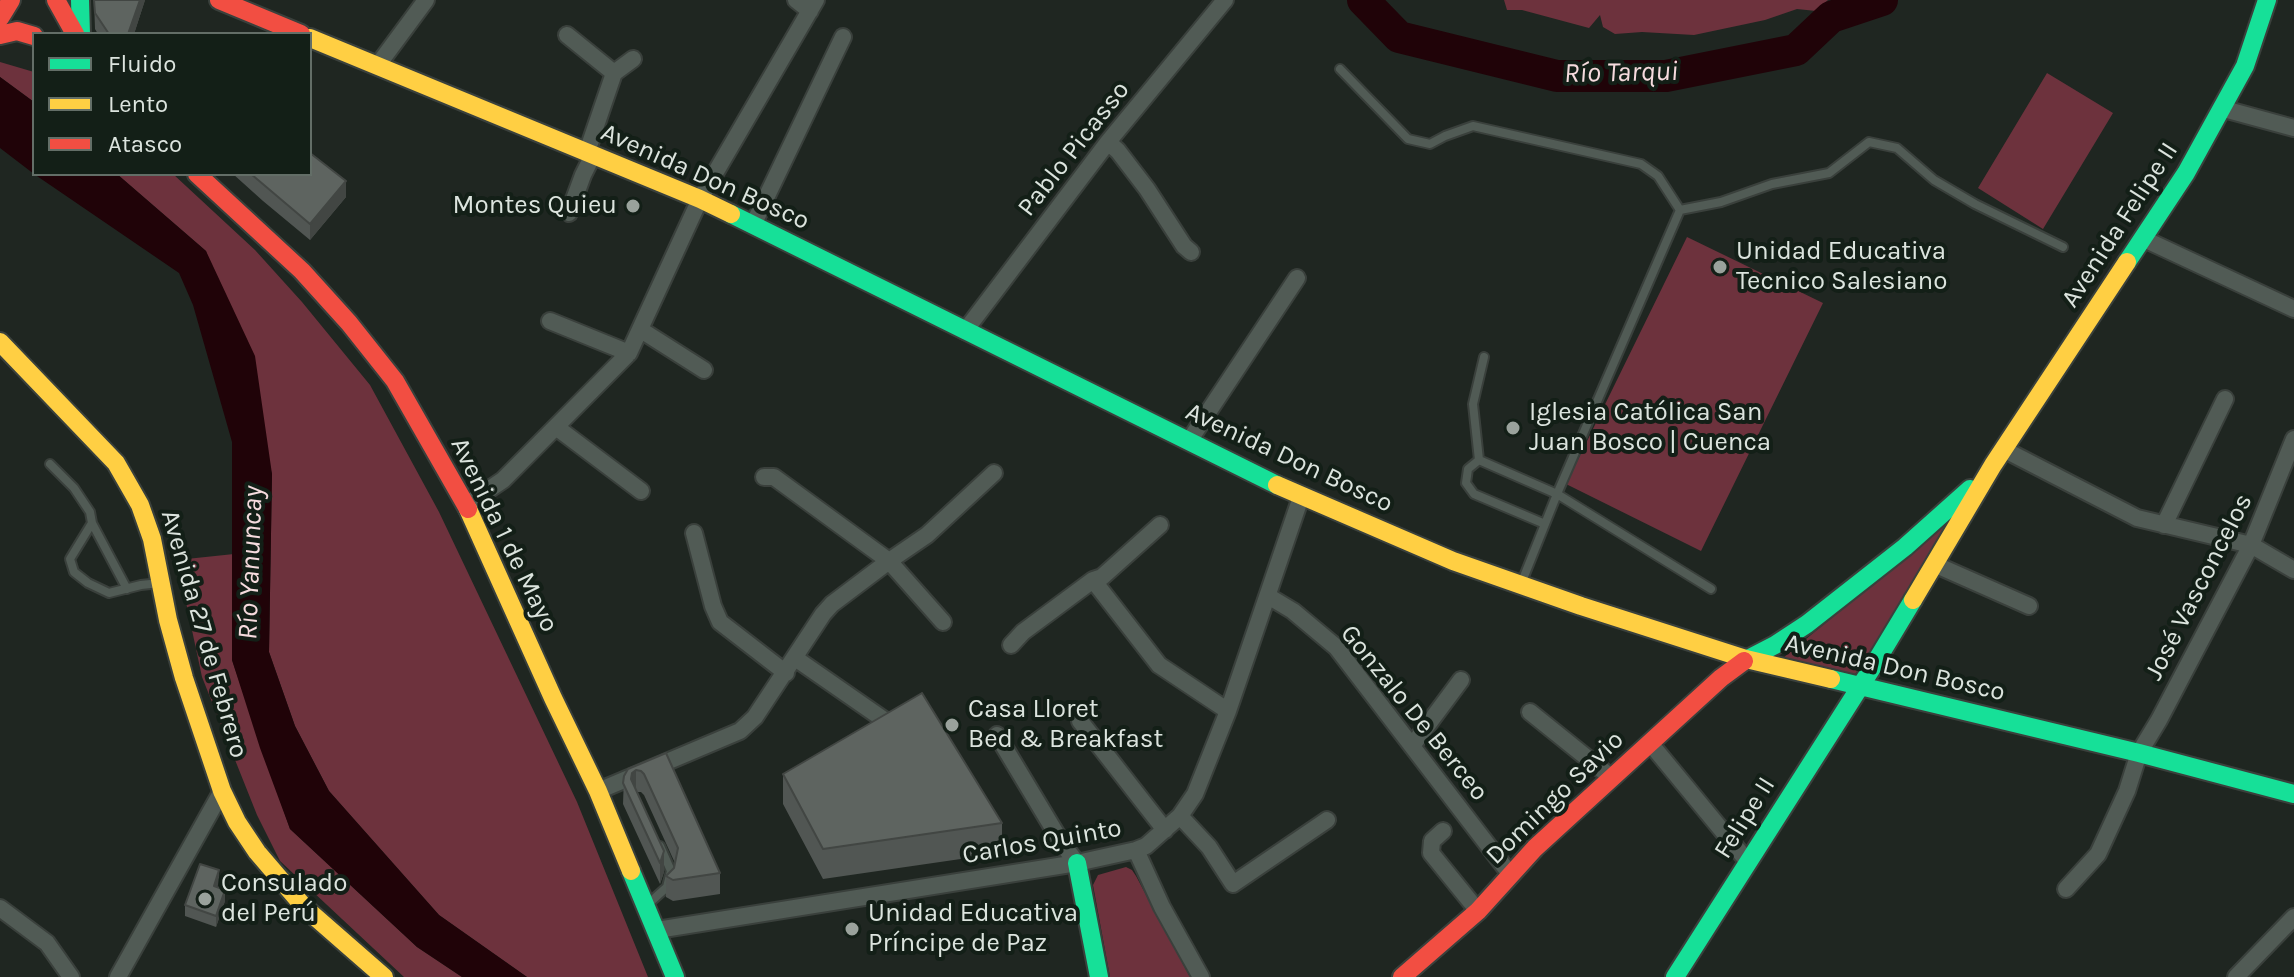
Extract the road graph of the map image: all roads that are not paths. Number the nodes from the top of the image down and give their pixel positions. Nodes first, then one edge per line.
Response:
1 (11, 0) edge
2 (56, 0) edge
3 (80, 0) edge
4 (219, 0) edge
5 (426, 0) edge
6 (796, 0) edge
7 (1225, 0) edge
8 (2267, 0) edge
9 (813, 6) edge
10 (0, 18) edge
11 (77, 32) edge
12 (78, 32) edge
13 (296, 32) edge
14 (0, 35) edge
15 (32, 35) edge
16 (567, 35) dead end
17 (843, 37) dead end
18 (312, 39) edge
19 (633, 59) dead end
20 (378, 65) junction
21 (1340, 69) dead end
22 (614, 73) junction
23 (2224, 109) junction
24 (2294, 128) edge
25 (1108, 142) junction
26 (590, 153) junction
27 (199, 176) edge
28 (700, 199) junction
29 (1680, 210) junction
30 (569, 213) dead end
31 (753, 225) junction
32 (2144, 239) junction
33 (2063, 247) dead end
34 (1191, 252) dead end
35 (1297, 278) dead end
36 (2294, 309) edge
37 (550, 321) dead end
38 (641, 330) junction
39 (965, 331) junction
40 (0, 342) edge
41 (629, 353) junction
42 (1484, 357) dead end
43 (704, 370) dead end
44 (2225, 399) dead end
45 (556, 427) junction
46 (2294, 439) edge
47 (1189, 441) junction
48 (2005, 450) junction
49 (1479, 460) junction
50 (50, 464) dead end
51 (1993, 465) junction
52 (994, 473) dead end
53 (764, 477) dead end
54 (641, 491) dead end
55 (1557, 494) junction
56 (1301, 497) junction
57 (466, 505) junction
58 (92, 523) junction
59 (1545, 524) junction
60 (1160, 525) dead end
61 (2164, 525) junction
62 (694, 533) dead end
63 (2251, 545) junction
64 (889, 561) junction
65 (1934, 564) junction
66 (2294, 570) edge
67 (1093, 580) junction
68 (161, 583) junction
69 (1521, 585) junction
70 (127, 589) junction
71 (1711, 589) dead end
72 (1268, 596) junction
73 (2029, 606) dead end
74 (943, 622) dead end
75 (1011, 645) dead end
76 (1746, 659) junction
77 (790, 666) junction
78 (1461, 680) dead end
79 (1860, 687) junction
80 (1228, 711) junction
81 (1530, 712) dead end
82 (1080, 721) dead end
83 (890, 724) edge
84 (997, 735) dead end
85 (1650, 743) junction
86 (1412, 746) junction
87 (2139, 753) junction
88 (1612, 778) junction
89 (222, 791) junction
90 (598, 791) junction
91 (2294, 794) edge
92 (1180, 816) junction
93 (1327, 820) dead end
94 (1165, 830) junction
95 (1443, 831) dead end
96 (658, 842) edge
97 (1136, 850) junction
98 (1748, 862) junction
99 (1077, 863) junction
100 (1510, 874) junction
101 (2066, 889) dead end
102 (647, 905) junction
103 (0, 908) edge
104 (1478, 911) junction
105 (2294, 917) edge
106 (657, 930) junction
107 (71, 977) edge
108 (118, 977) edge
109 (384, 977) edge
110 (675, 977) edge
111 (1099, 977) edge
112 (1201, 977) edge
113 (1402, 977) edge
114 (1675, 977) edge
115 (2236, 977) edge

1 - 10 main road
2 - 11 main road
3 - 12 main road
4 - 13 main road
5 - 20 street
6 - 9 street
7 - 25 street, Pablo Picasso
8 - 23 main road, Avenida Felipe II
9 - 28 street
14 - 15 main road
16 - 22 street
17 - 31 street
18 - 20 main road, Avenida Don Bosco
19 - 22 street
20 - 26 main road, Avenida Don Bosco
21 - 29 lane
22 - 26 street
23 - 24 street
23 - 32 main road, Avenida Felipe II
25 - 34 street
25 - 39 street, Pablo Picasso
26 - 28 main road, Avenida Don Bosco
26 - 30 street
27 - 57 main road, Avenida 1 de Mayo
28 - 31 main road, Avenida Don Bosco
28 - 38 street
29 - 33 lane
29 - 55 lane
31 - 39 main road, Avenida Don Bosco
32 - 36 street
32 - 48 main road, Avenida Felipe II
35 - 47 street
37 - 41 street
38 - 41 street
38 - 43 street
39 - 47 main road, Avenida Don Bosco
40 - 68 main road, Avenida 27 de Febrero
41 - 45 street
42 - 49 lane
44 - 61 street
45 - 54 street
45 - 57 street
46 - 63 street, José Vasconcelos
47 - 56 main road, Avenida Don Bosco
48 - 51 main road, Avenida Felipe II
48 - 61 street
49 - 55 lane
49 - 59 lane
50 - 58 lane
51 - 65 main road, Avenida Felipe II
51 - 76 main road, Avenida Felipe II
52 - 64 street
53 - 64 street
55 - 59 lane
55 - 71 lane
56 - 69 main road, Avenida Don Bosco
56 - 72 street, Carlos Quinto
57 - 90 main road, Avenida 1 de Mayo
58 - 70 lane
58 - 70 lane
59 - 69 lane
60 - 67 street
61 - 63 street
62 - 77 street
63 - 66 street
63 - 87 street, José Vasconcelos
64 - 74 street
64 - 77 street
65 - 73 street
65 - 79 main road, Avenida Felipe II
67 - 75 street
67 - 80 street
68 - 70 lane
68 - 89 main road, Avenida 27 de Febrero
69 - 76 main road, Avenida Don Bosco
72 - 80 street, Carlos Quinto
72 - 86 street, Gonzalo De Berceo
76 - 79 main road, Avenida Don Bosco
76 - 85 main road, Domingo Savio
77 - 83 street
77 - 90 street
78 - 86 street
79 - 87 main road, Avenida Don Bosco
79 - 98 main road, Felipe II
80 - 92 street, Carlos Quinto
81 - 88 street
82 - 94 street
84 - 99 street
85 - 88 main road, Domingo Savio
85 - 98 street
86 - 100 street, Gonzalo De Berceo
87 - 91 main road, Avenida Don Bosco
87 - 101 street, José Vasconcelos
88 - 100 main road, Domingo Savio
89 - 108 street
89 - 109 main road, Avenida 27 de Febrero
90 - 102 main road, Avenida 1 de Mayo
92 - 93 street
92 - 94 street, Carlos Quinto
94 - 97 street, Carlos Quinto
95 - 104 street
96 - 102 lane
97 - 99 street, Carlos Quinto
97 - 112 street
98 - 114 main road, Felipe II
99 - 106 street, Carlos Quinto
99 - 111 main road
100 - 104 main road, Domingo Savio
102 - 106 main road, Avenida 1 de Mayo
103 - 107 street
104 - 113 main road, Domingo Savio
105 - 115 street
106 - 110 main road, Avenida 1 de Mayo

